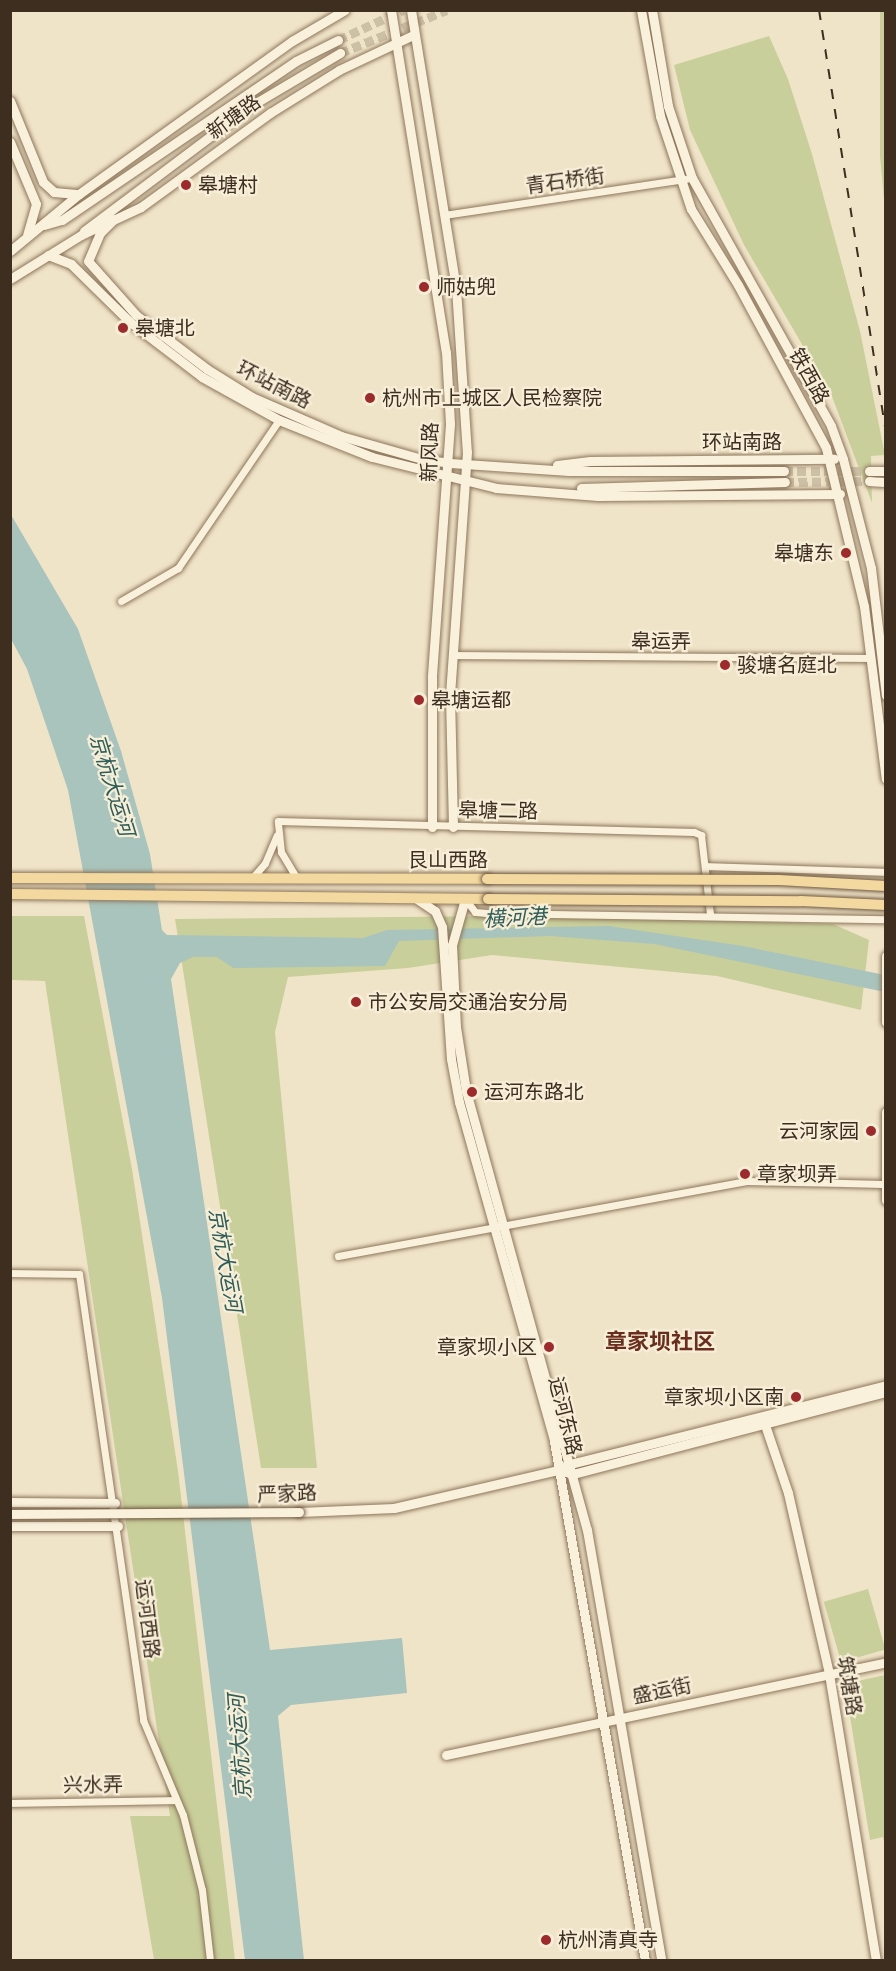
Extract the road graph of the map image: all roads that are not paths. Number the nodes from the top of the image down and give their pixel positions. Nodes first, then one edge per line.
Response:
1 (345, 10) edge
2 (391, 10) edge
3 (641, 10) edge
4 (652, 10) edge
5 (413, 11) edge
6 (413, 35) junction
7 (338, 40) tunnel mouth
8 (394, 42) junction
9 (340, 53) tunnel mouth
10 (10, 101) edge
11 (10, 142) edge
12 (692, 178) junction
13 (681, 180) junction
14 (79, 194) junction
15 (444, 215) junction
16 (114, 219) junction
17 (43, 226) junction
18 (81, 235) junction
19 (24, 240) junction
20 (10, 250) edge
21 (48, 255) junction
22 (10, 279) edge
23 (279, 420) junction
24 (830, 459) junction
25 (843, 459) junction
26 (468, 462) junction
27 (450, 463) junction
28 (534, 468) junction
29 (784, 471) tunnel mouth
30 (869, 471) tunnel mouth
31 (885, 471) edge
32 (449, 474) junction
33 (869, 481) tunnel mouth
34 (785, 482) tunnel mouth
35 (884, 482) edge
36 (467, 483) junction
37 (539, 491) junction
38 (840, 495) junction
39 (121, 601) dead end
40 (453, 656) junction
41 (870, 658) junction
42 (885, 695) edge
43 (432, 764) junction
44 (452, 764) junction
45 (885, 779) edge
46 (432, 827) junction
47 (453, 827) junction
48 (277, 835) junction
49 (706, 866) junction
50 (885, 872) edge
51 (296, 877) junction
52 (10, 878) edge
53 (253, 878) junction
54 (885, 886) edge
55 (10, 894) edge
56 (414, 898) junction
57 (465, 899) junction
58 (885, 905) edge
59 (710, 915) junction
60 (885, 919) edge
61 (448, 944) junction
62 (885, 957) edge
63 (885, 970) edge
64 (885, 999) edge
65 (885, 1022) edge
66 (885, 1112) edge
67 (884, 1184) junction
68 (885, 1200) edge
69 (499, 1227) junction
70 (338, 1256) dead end
71 (10, 1273) edge
72 (885, 1385) edge
73 (885, 1392) edge
74 (764, 1422) junction
75 (570, 1461) junction
76 (559, 1470) junction
77 (573, 1474) junction
78 (10, 1502) edge
79 (115, 1503) junction
80 (10, 1514) edge
81 (10, 1526) edge
82 (118, 1526) junction
83 (885, 1662) edge
84 (830, 1674) junction
85 (616, 1719) junction
86 (605, 1722) junction
87 (446, 1755) dead end
88 (176, 1800) junction
89 (10, 1803) edge
90 (210, 1960) edge
91 (645, 1960) edge
92 (661, 1960) edge
93 (876, 1960) edge

1 - 14 main road, 新塘路
2 - 8 main road, 新风路
3 - 13 main road, 铁西路
4 - 12 main road, 铁西路
5 - 6 main road, 新风路
6 - 8 main road, 新塘路
6 - 15 main road, 新风路
7 - 17 main road, 新塘路
8 - 16 main road, 新塘路
8 - 27 main road, 新风路
9 - 18 main road, 新塘路
10 - 14 main road
11 - 19 main road
12 - 13 street, 青石桥街
12 - 25 main road, 铁西路
13 - 15 street, 青石桥街
13 - 24 main road, 铁西路
14 - 17 main road, 新塘路
15 - 26 main road, 新风路
16 - 18 main road, 新塘路
16 - 27 main road, 环站南路
17 - 19 main road, 新塘路
18 - 21 main road, 新塘路
19 - 20 main road, 新塘路
21 - 22 main road, 新塘路
21 - 23 main road, 环站南路
23 - 32 main road, 环站南路
23 - 39 street
24 - 25 main road, 环站南路
24 - 28 main road, 环站南路
24 - 38 main road, 铁西路
25 - 42 main road, 铁西路
26 - 27 main road, 环站南路
26 - 28 main road, 环站南路
26 - 36 main road, 新风路
27 - 32 main road, 新风路
28 - 29 main road, 环站南路
30 - 31 main road
32 - 36 main road, 环站南路
32 - 43 main road, 新风路
33 - 35 main road
34 - 37 main road, 环站南路
36 - 37 main road, 环站南路
36 - 40 main road, 新风路
37 - 38 main road, 环站南路
38 - 41 main road, 铁西路
40 - 41 street, 皋运弄
40 - 44 main road, 新风路
41 - 45 main road, 铁西路
43 - 44 main road
43 - 46 main road, 新风路
44 - 47 main road, 新风路
46 - 47 street, 皋塘二路
46 - 48 street, 皋塘二路
47 - 49 street, 皋塘二路
48 - 51 street
48 - 53 street
49 - 50 street
49 - 59 street
51 - 53 main road, 艮山西路
51 - 54 main road, 艮山西路, bridge
52 - 53 main road, 艮山西路
55 - 56 main road, 艮山西路
56 - 57 main road, 艮山西路
56 - 61 main road, 运河东路
57 - 58 main road, 艮山西路, bridge
57 - 59 street, 艮山西路
57 - 61 main road, 运河东路
59 - 60 street, 艮山西路
61 - 69 main road, 运河东路
62 - 63 main road
63 - 64 main road
64 - 65 main road
66 - 67 main road
67 - 68 main road
67 - 69 street
69 - 70 street
69 - 75 main road, 运河东路
69 - 76 main road, 运河东路
71 - 79 street, 运河西路
72 - 75 main road, 严家路
73 - 74 main road
74 - 77 main road
74 - 84 main road, 筑塘路
75 - 76 main road, 严家路
75 - 77 main road, 运河东路
76 - 77 main road, 严家路
76 - 80 main road, 严家路, bridge
76 - 86 main road, 运河东路
77 - 85 main road, 运河东路
78 - 79 main road
79 - 82 street, 运河西路
81 - 82 main road
82 - 88 street, 运河西路
83 - 84 main road, 盛运街
84 - 85 main road, 盛运街
84 - 93 main road, 筑塘路
85 - 86 main road, 盛运街
85 - 92 main road, 运河东路
86 - 87 main road, 盛运街
86 - 91 main road, 运河东路
88 - 89 street, 兴水弄
88 - 90 street, 运河西路

